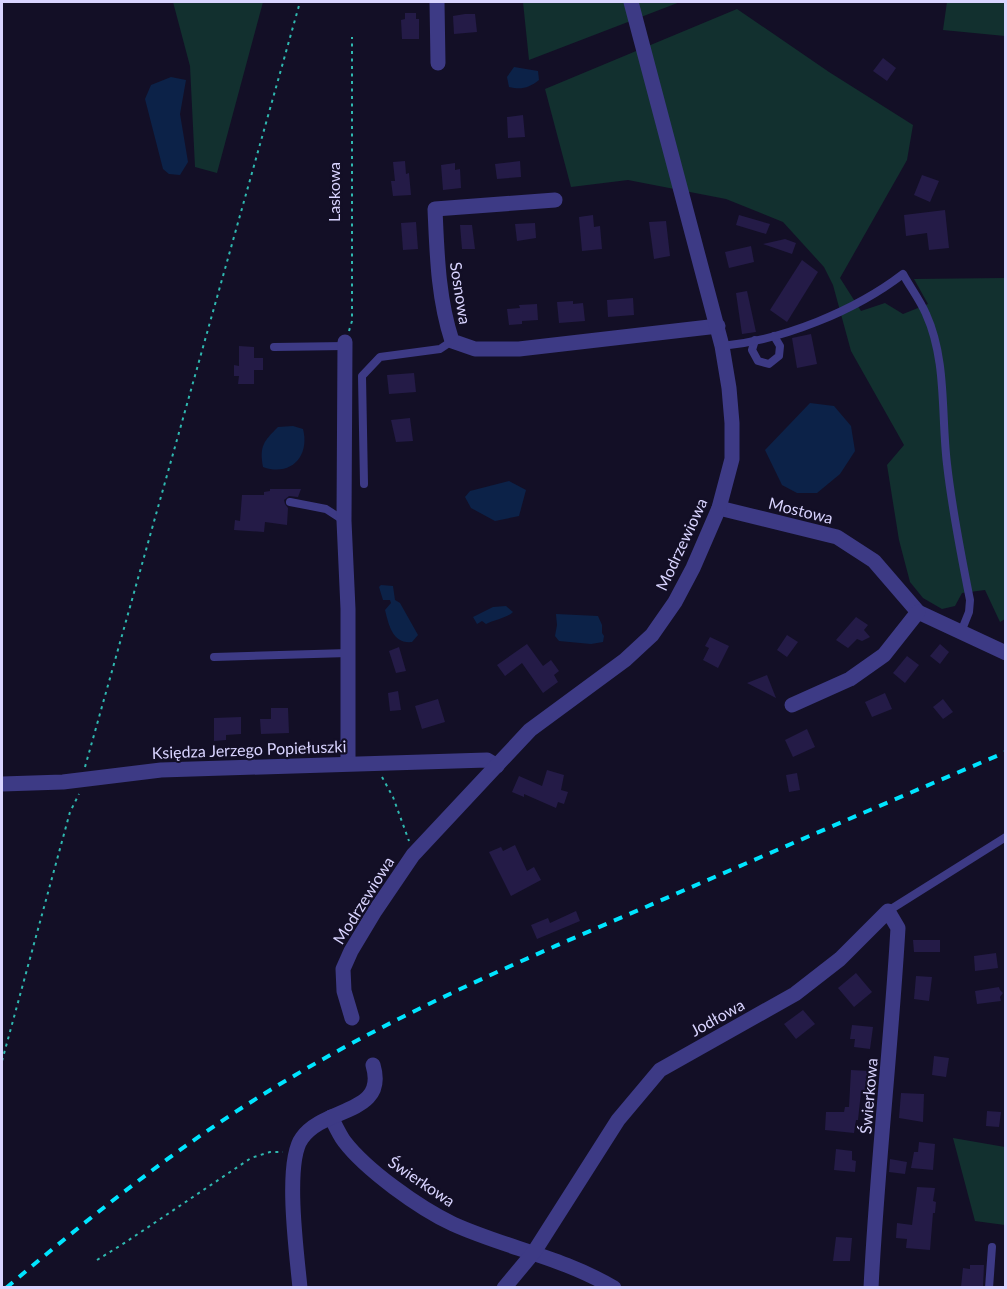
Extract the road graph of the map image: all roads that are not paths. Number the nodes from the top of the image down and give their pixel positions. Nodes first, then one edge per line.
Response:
1 (437, 2) edge
2 (631, 2) edge
3 (438, 63) dead end
4 (555, 200) dead end
5 (718, 326) junction
6 (774, 336) junction
7 (755, 340) junction
8 (452, 341) junction
9 (345, 344) joint
10 (722, 345) junction
11 (274, 347) dead end
12 (364, 484) dead end
13 (290, 502) dead end
14 (719, 508) junction
15 (344, 521) junction
16 (918, 612) junction
17 (961, 632) junction
18 (1005, 652) edge
19 (348, 653) junction
20 (214, 657) dead end
21 (792, 705) dead end
22 (348, 763) junction
23 (497, 766) junction
24 (2, 784) edge
25 (1005, 837) edge
26 (888, 912) junction
27 (352, 1018) dead end
28 (373, 1065) dead end
29 (331, 1117) junction
30 (992, 1247) dead end
31 (534, 1252) junction
32 (300, 1287) edge
33 (504, 1287) edge
34 (614, 1287) edge
35 (872, 1287) edge
36 (989, 1287) edge

1 - 3 street
2 - 5 street, Modrzewiowa
4 - 8 street, Sosnowa
5 - 8 street, Sosnowa
5 - 10 street, Modrzewiowa
6 - 7 lane
6 - 7 lane
6 - 17 lane
7 - 10 lane
8 - 12 lane
9 - 11 lane
9 - 15 street
10 - 14 street, Modrzewiowa
13 - 15 lane
14 - 16 street, Mostowa
14 - 23 street, Modrzewiowa
15 - 19 street
16 - 17 street, Mostowa
16 - 21 street
17 - 18 street, Mostowa
19 - 20 lane
19 - 22 street
22 - 23 street, Księdza Jerzego Popiełuszki
22 - 24 street, Księdza Jerzego Popiełuszki
23 - 27 street, Modrzewiowa
25 - 26 lane, Jodłowa
26 - 31 street, Jodłowa
26 - 35 street, Świerkowa
28 - 29 street
29 - 31 street, Świerkowa
29 - 32 street
30 - 36 lane
31 - 33 street, Jodłowa
31 - 34 street, Świerkowa

